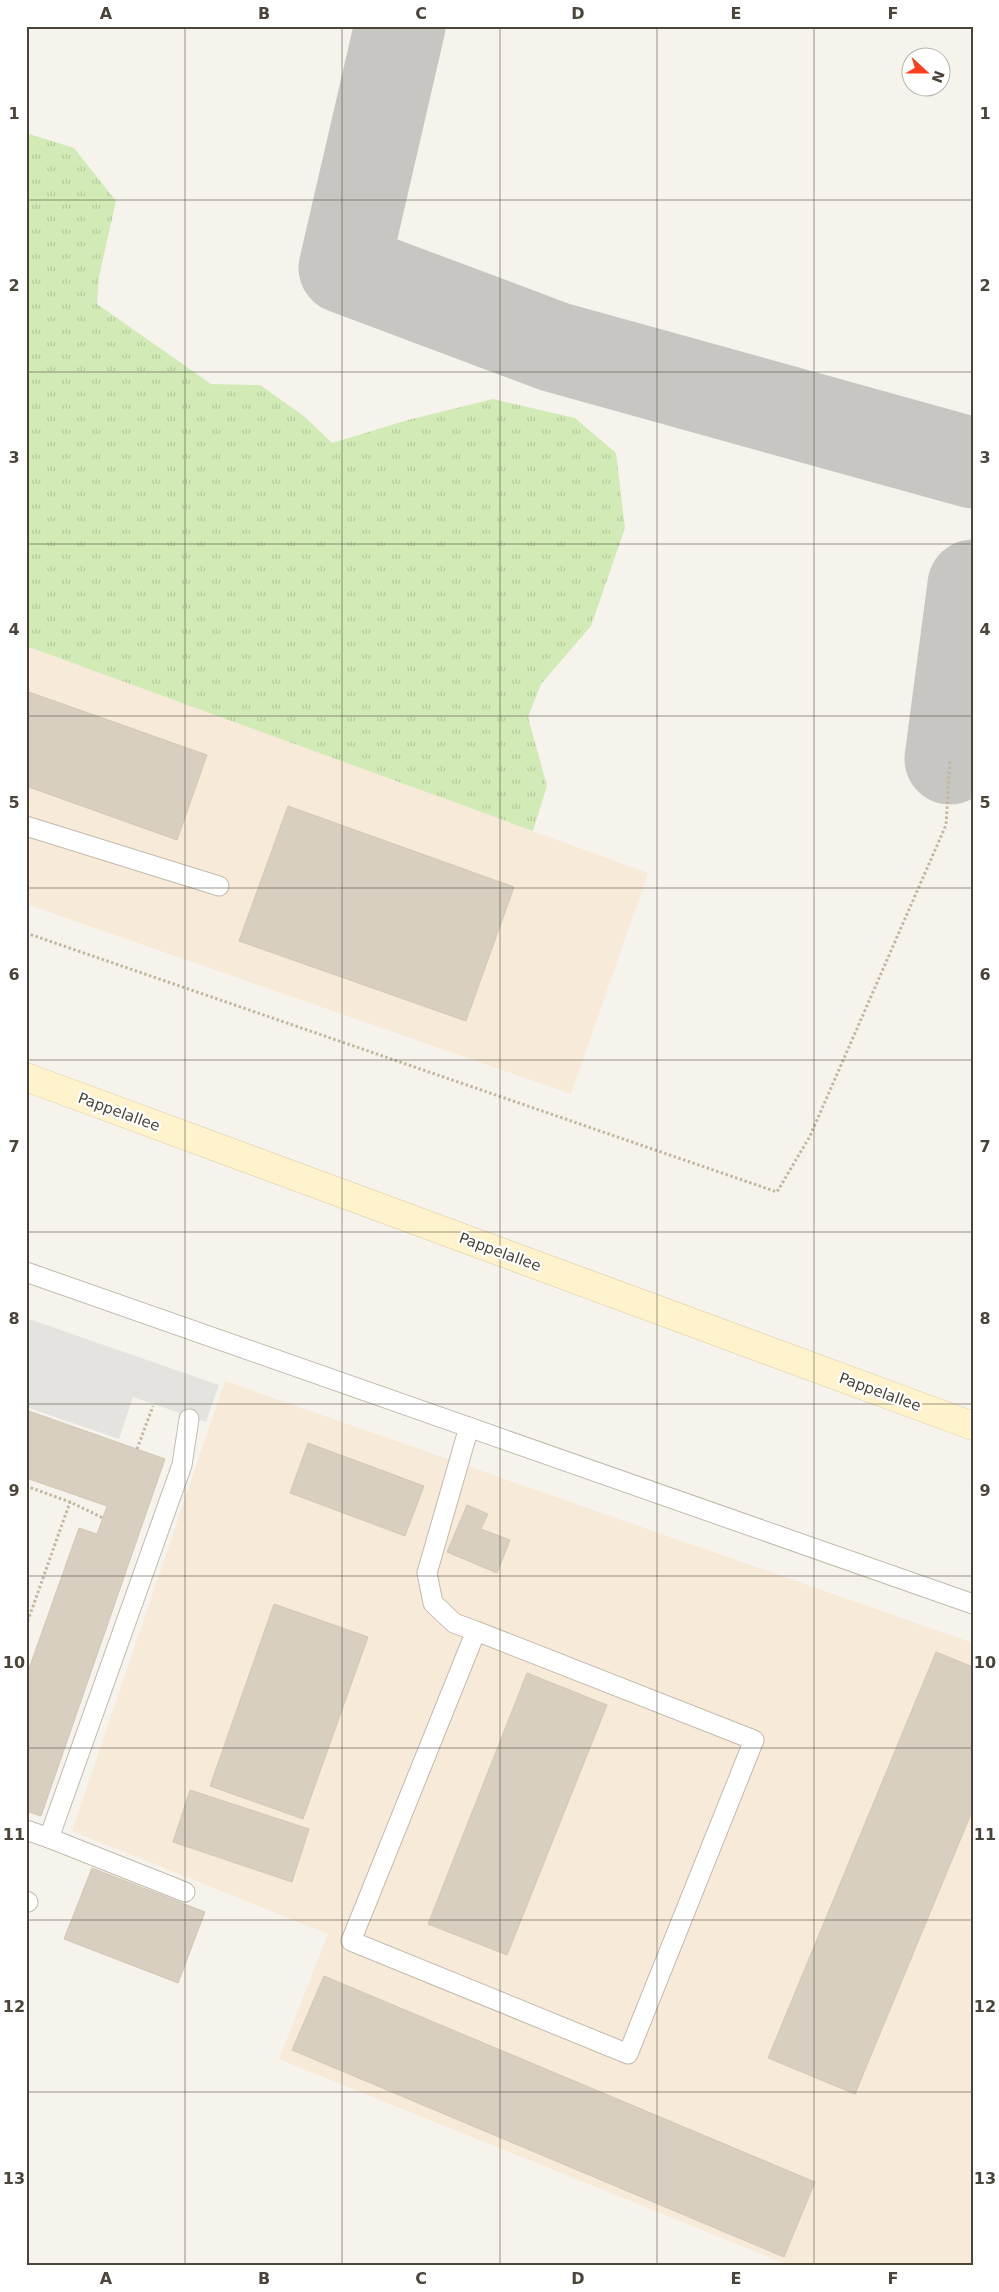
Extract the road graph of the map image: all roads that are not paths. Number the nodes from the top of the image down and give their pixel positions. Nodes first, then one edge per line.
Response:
1 (26, 826) edge
2 (219, 886) dead end
3 (26, 1077) edge
4 (26, 1272) edge
5 (189, 1419) dead end
6 (973, 1426) edge
7 (469, 1427) junction
8 (973, 1604) edge
9 (476, 1631) junction
10 (26, 1830) edge
11 (49, 1838) junction
12 (185, 1892) dead end

1 - 2 lane
3 - 6 main road, Pappelallee
4 - 7 lane
5 - 11 lane
7 - 8 lane
7 - 9 lane
9 - 9 lane
10 - 11 lane
11 - 12 lane

